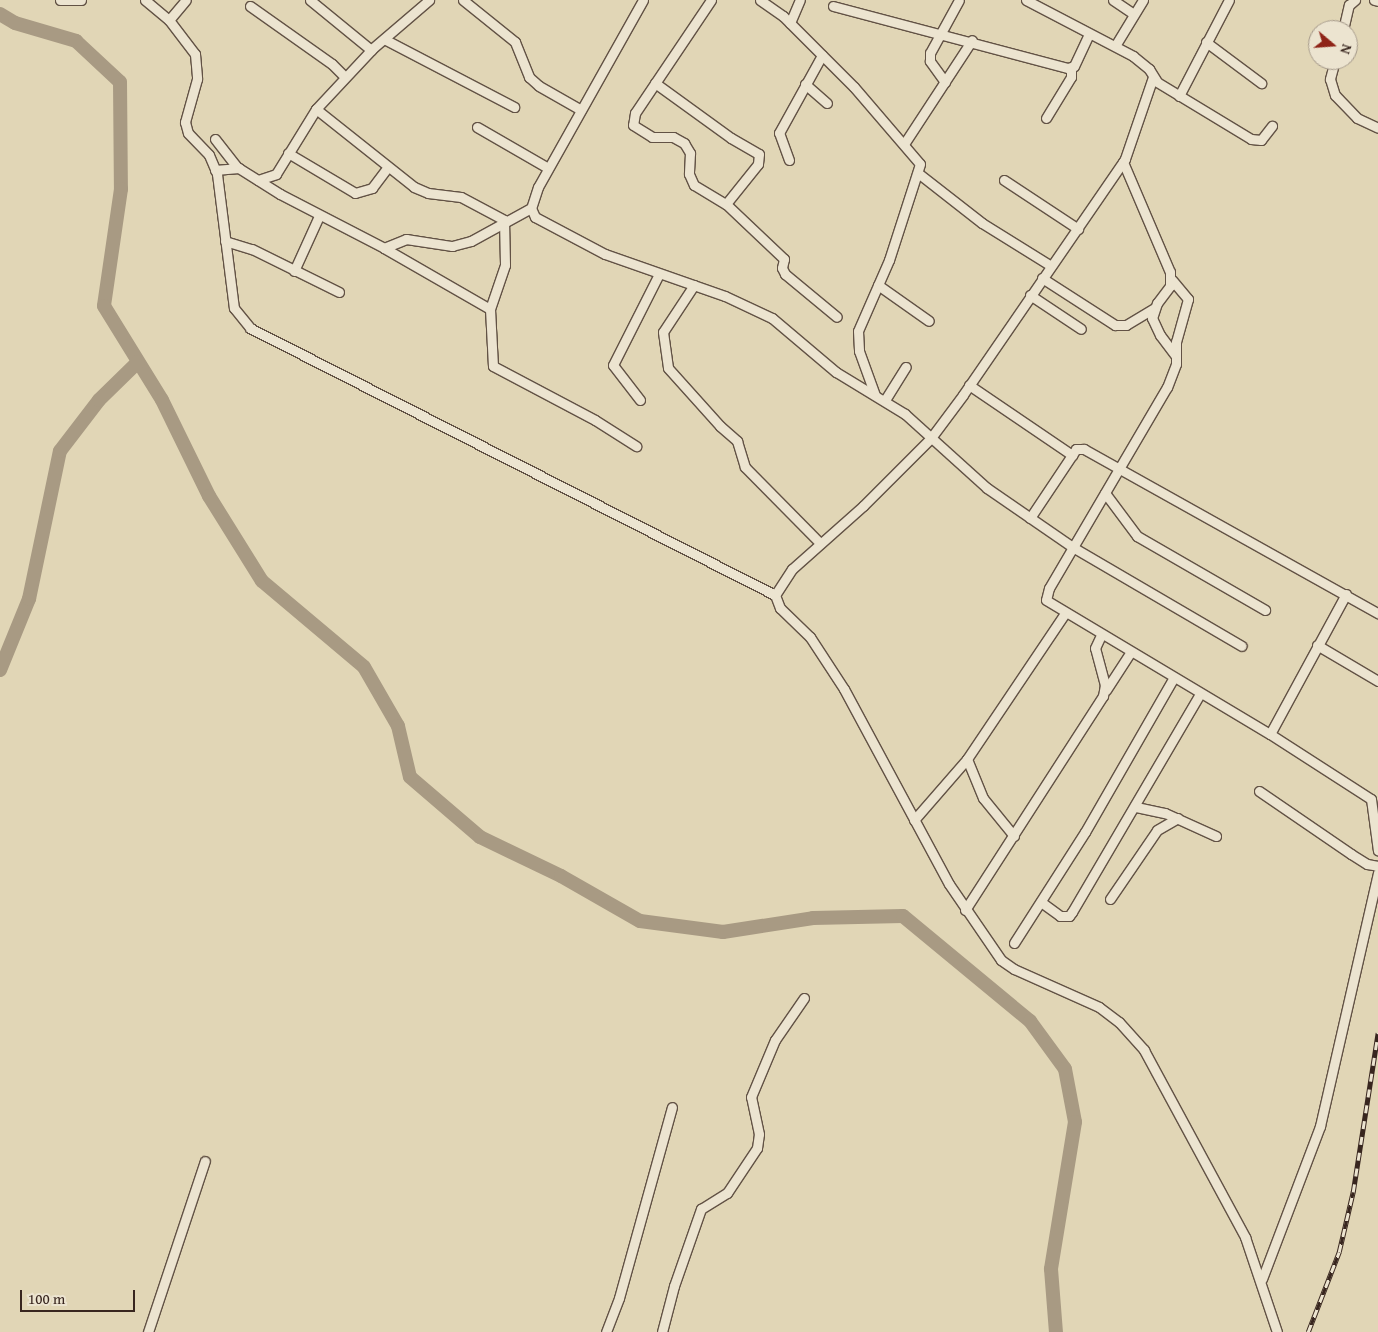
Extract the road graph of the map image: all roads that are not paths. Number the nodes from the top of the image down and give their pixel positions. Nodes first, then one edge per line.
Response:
1 (60, 0) edge
2 (81, 0) edge
3 (145, 0) edge
4 (186, 0) edge
5 (310, 0) edge
6 (429, 0) edge
7 (463, 0) edge
8 (643, 0) edge
9 (711, 0) edge
10 (760, 0) edge
11 (800, 0) edge
12 (959, 0) edge
13 (1026, 0) edge
14 (1113, 0) edge
15 (1143, 0) edge
16 (1229, 0) edge
17 (1355, 0) edge
18 (1374, 0) edge
19 (1378, 1) edge
20 (250, 6) dead end
21 (833, 6) dead end
22 (1134, 14) junction
23 (169, 20) junction
24 (1346, 20) edge
25 (790, 23) junction
26 (942, 32) junction
27 (1089, 34) junction
28 (384, 39) junction
29 (972, 40) junction
30 (1206, 42) junction
31 (1115, 46) junction
32 (371, 50) junction
33 (822, 55) junction
34 (1071, 68) junction
35 (1332, 70) edge
36 (345, 77) junction
37 (1153, 77) junction
38 (945, 82) junction
39 (655, 83) junction
40 (1261, 83) dead end
41 (805, 84) junction
42 (1179, 96) junction
43 (827, 103) dead end
44 (514, 107) dead end
45 (316, 109) junction
46 (581, 110) junction
47 (1046, 118) dead end
48 (1272, 126) dead end
49 (477, 127) dead end
50 (1378, 128) edge
51 (215, 139) dead end
52 (904, 144) junction
53 (288, 153) junction
54 (789, 160) dead end
55 (1122, 162) junction
56 (388, 167) junction
57 (239, 168) junction
58 (548, 168) junction
59 (215, 170) junction
60 (918, 173) junction
61 (258, 180) junction
62 (1004, 180) dead end
63 (726, 204) junction
64 (530, 208) junction
65 (319, 216) junction
66 (504, 220) junction
67 (1078, 229) junction
68 (225, 241) junction
69 (384, 248) junction
70 (1051, 266) junction
71 (294, 271) junction
72 (659, 274) junction
73 (1042, 278) junction
74 (1172, 280) junction
75 (694, 285) junction
76 (878, 285) junction
77 (339, 292) dead end
78 (1030, 295) junction
79 (1154, 308) junction
80 (490, 309) junction
81 (837, 316) dead end
82 (929, 321) dead end
83 (1081, 329) dead end
84 (1176, 356) junction
85 (906, 367) dead end
86 (969, 385) junction
87 (875, 395) junction
88 (640, 400) dead end
89 (884, 400) junction
90 (931, 438) junction
91 (636, 446) dead end
92 (1072, 455) junction
93 (1119, 468) junction
94 (1105, 493) junction
95 (1030, 518) junction
96 (820, 543) junction
97 (1074, 548) junction
98 (1346, 594) junction
99 (775, 595) junction
100 (1265, 610) dead end
101 (1065, 613) junction
102 (1378, 613) edge
103 (1101, 635) junction
104 (1317, 645) junction
105 (1242, 646) dead end
106 (1130, 653) junction
107 (1173, 679) junction
108 (1378, 681) edge
109 (1106, 690) junction
110 (1200, 694) junction
111 (1270, 734) junction
112 (967, 760) junction
113 (1259, 791) dead end
114 (1136, 807) junction
115 (1178, 818) junction
116 (914, 820) junction
117 (1014, 836) junction
118 (1216, 836) dead end
119 (1378, 851) edge
120 (1378, 866) edge
121 (1378, 873) edge
122 (1110, 899) dead end
123 (1040, 902) junction
124 (965, 910) junction
125 (1014, 943) dead end
126 (804, 998) dead end
127 (672, 1107) dead end
128 (204, 1161) dead end
129 (1262, 1279) junction
130 (148, 1332) edge
131 (606, 1332) edge
132 (662, 1332) edge
133 (1277, 1332) edge

1 - 2 street
3 - 23 street
4 - 23 street
5 - 32 street
6 - 28 street
7 - 46 street
8 - 46 street
9 - 39 street
10 - 25 street
11 - 25 street
12 - 26 street
13 - 27 street
14 - 22 street
15 - 22 street
16 - 30 street
17 - 24 street
18 - 19 street
20 - 36 street
21 - 26 street
22 - 31 street
23 - 59 street
25 - 33 street
26 - 29 street
26 - 38 street
27 - 31 street
27 - 34 street
28 - 32 street
28 - 44 street
29 - 34 street
29 - 38 street
30 - 40 street
30 - 42 street
31 - 37 street
32 - 36 street
33 - 41 street
33 - 52 street
34 - 47 street
35 - 50 street
36 - 45 street
37 - 42 street
37 - 55 street
38 - 52 street
39 - 63 street
39 - 63 street
41 - 43 street
41 - 54 street
42 - 48 street
45 - 53 street
45 - 56 street
46 - 58 street
49 - 58 street
51 - 57 street
52 - 60 street
53 - 56 street
53 - 61 street
55 - 67 street
55 - 74 street
56 - 66 street
57 - 59 street
57 - 61 street
58 - 64 street
59 - 68 street
60 - 70 street
60 - 76 street
61 - 65 street
62 - 67 street
63 - 81 street
64 - 66 street
64 - 72 street
65 - 69 street
65 - 71 street
66 - 69 street
66 - 80 street
67 - 70 street
68 - 71 street
68 - 99 street
69 - 80 street
70 - 73 street
71 - 77 street
72 - 75 street
72 - 88 street
73 - 78 street
73 - 79 street
74 - 79 street
74 - 84 street
75 - 87 street
75 - 96 street
76 - 82 street
76 - 87 street
78 - 83 street
78 - 86 street
79 - 84 street
80 - 91 street
84 - 93 street
85 - 89 street
86 - 90 street
86 - 92 street
87 - 89 street
89 - 90 street
90 - 95 street
90 - 96 street
92 - 93 street
92 - 95 street
93 - 94 street
93 - 98 street
94 - 97 street
94 - 100 street
95 - 97 street
96 - 99 street
97 - 101 street
97 - 105 street
98 - 102 street
98 - 104 street
99 - 116 street
101 - 103 street
101 - 112 street
103 - 106 street
103 - 109 street
104 - 108 street
104 - 111 street
106 - 107 street
106 - 109 street
107 - 110 street
107 - 123 street
109 - 117 street
110 - 111 street
110 - 114 street
111 - 119 street
112 - 116 street
112 - 117 street
113 - 120 street
114 - 115 street
114 - 123 street
115 - 118 street
115 - 122 street
116 - 124 street
117 - 124 street
121 - 129 street
123 - 125 street
124 - 129 street
126 - 132 street
127 - 131 street
128 - 130 street
129 - 133 street

